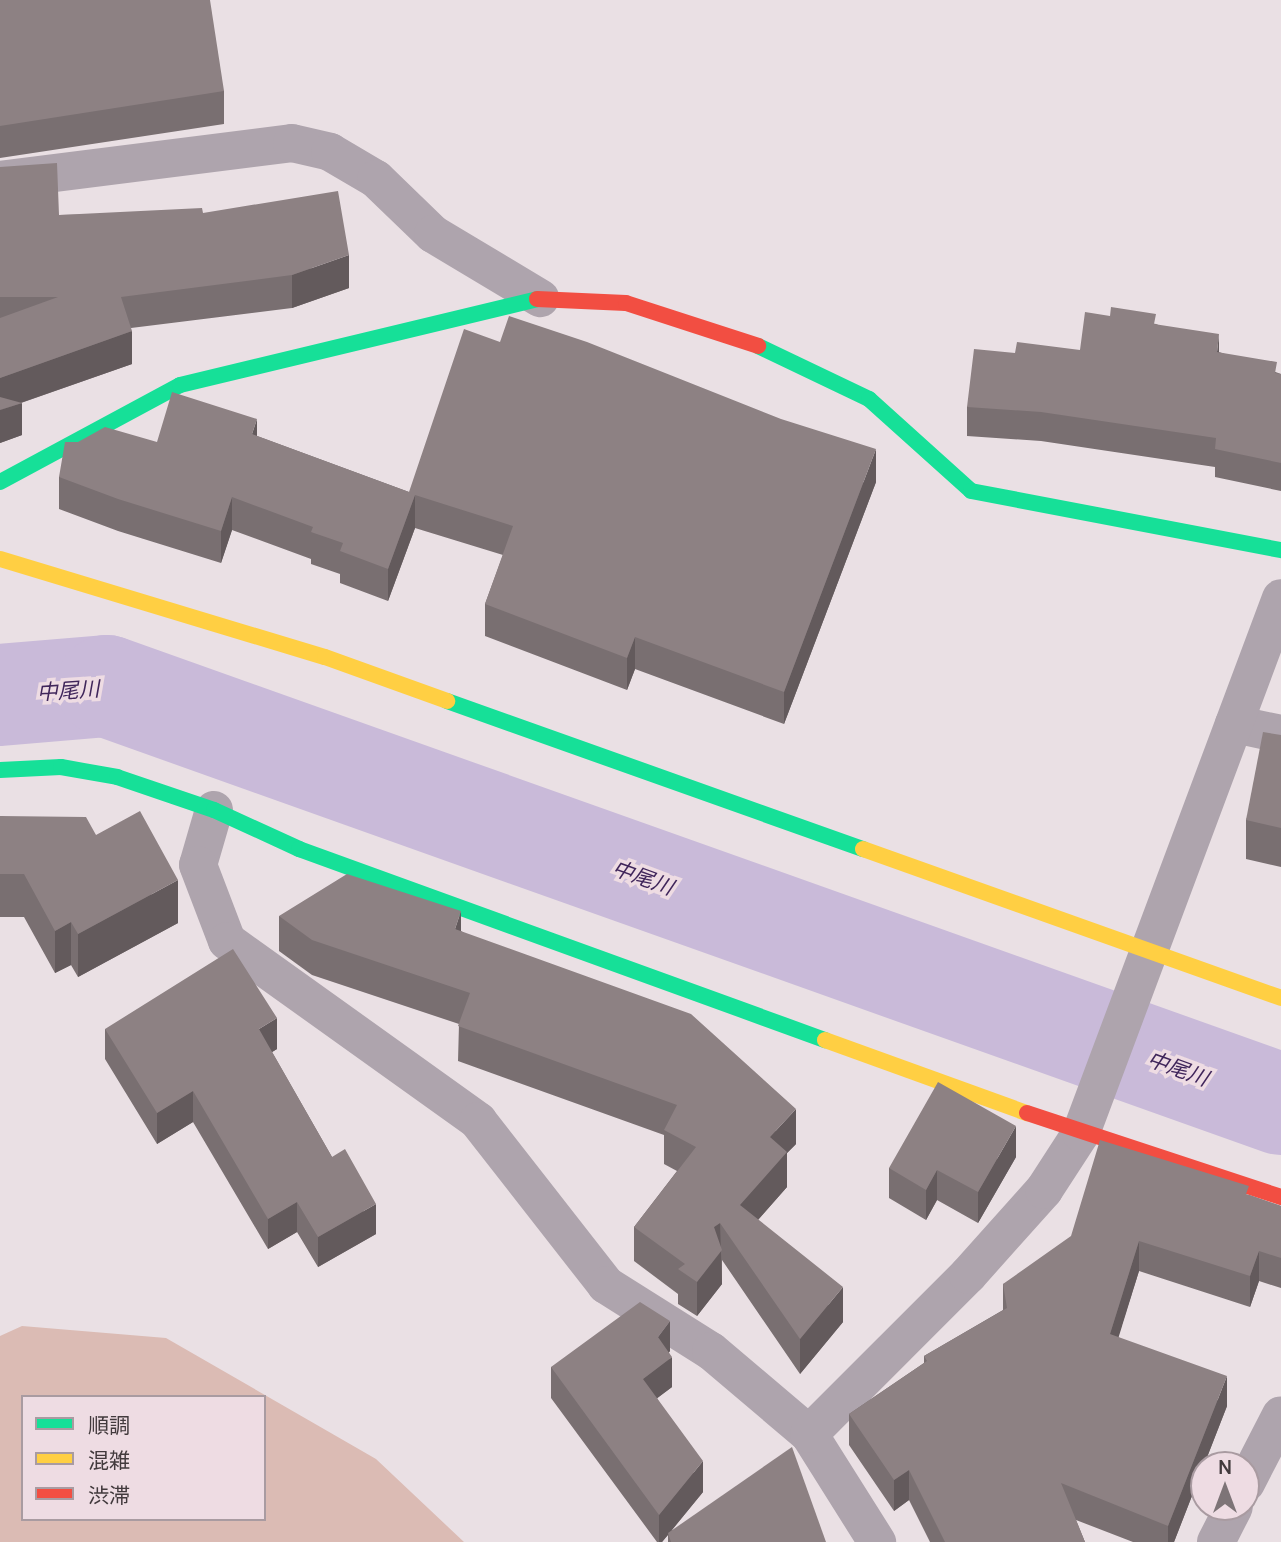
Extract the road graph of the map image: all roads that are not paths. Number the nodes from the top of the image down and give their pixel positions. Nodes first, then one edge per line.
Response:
1 (0, 180) edge
2 (540, 298) junction
3 (0, 482) edge
4 (1281, 551) edge
5 (0, 559) edge
6 (1281, 598) edge
7 (1234, 724) junction
8 (1281, 734) edge
9 (0, 770) edge
10 (214, 810) junction
11 (1144, 965) junction
12 (1281, 998) edge
13 (1081, 1133) junction
14 (1281, 1197) edge
15 (1281, 1415) edge
16 (809, 1434) junction
17 (1260, 1456) edge
18 (1227, 1521) edge
19 (877, 1542) edge
20 (1216, 1542) edge

1 - 2 street
2 - 3 street
2 - 4 street
5 - 11 street
6 - 7 street
7 - 8 street
7 - 11 street
9 - 10 street
10 - 13 street
10 - 16 street
11 - 12 street
11 - 13 street
13 - 14 street
13 - 16 street
15 - 17 street
16 - 19 street
18 - 20 street

